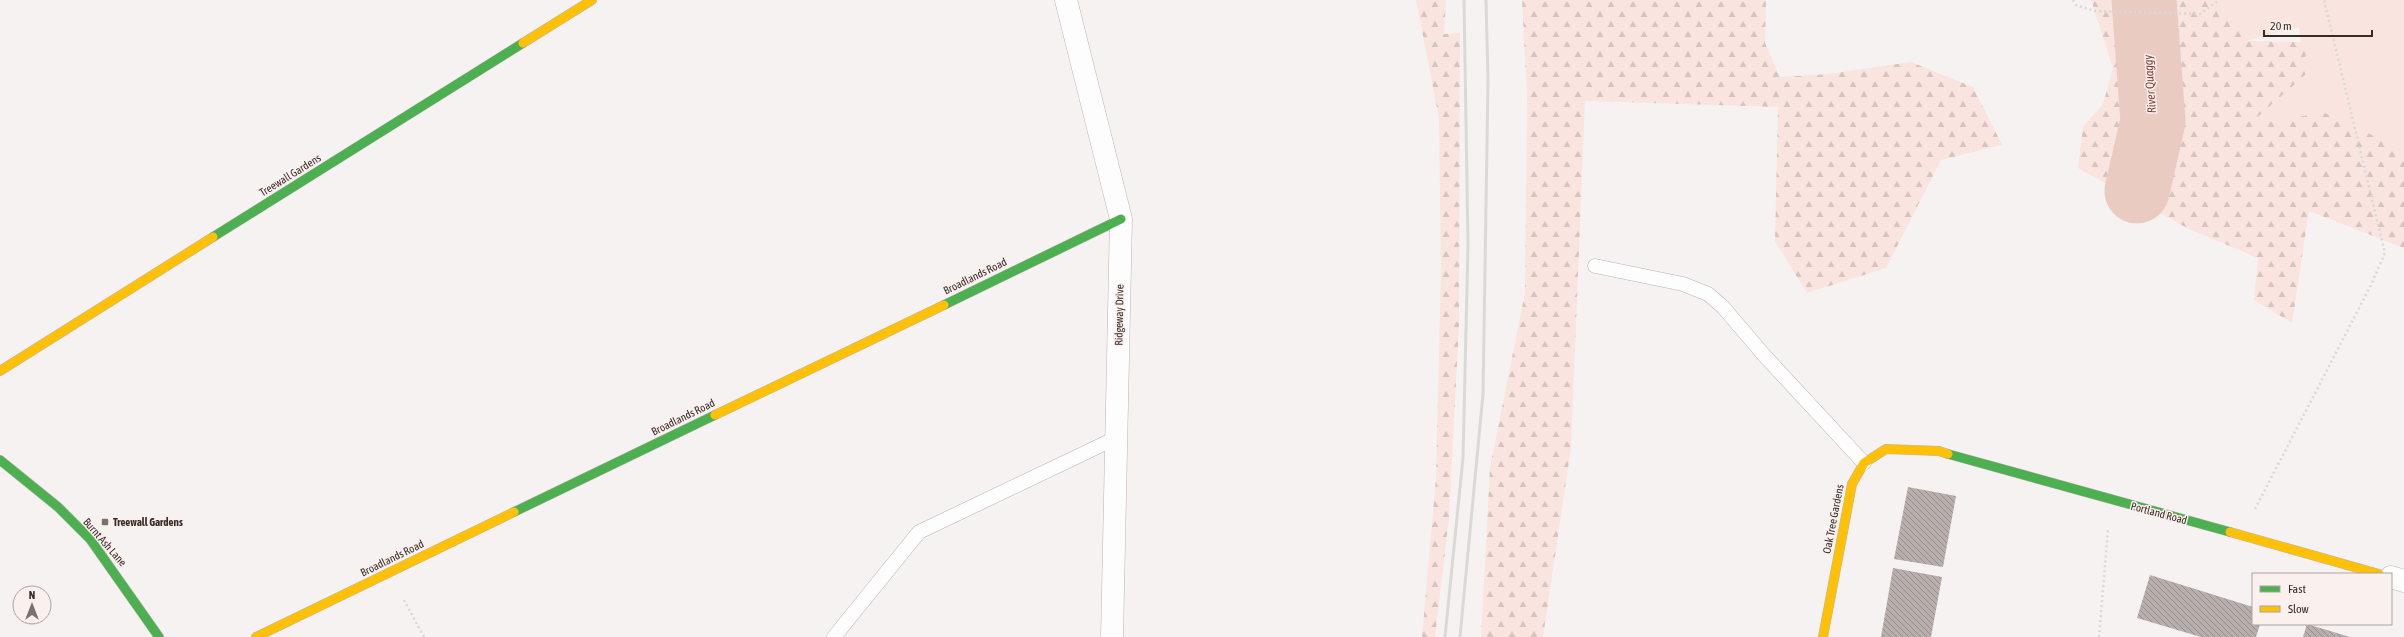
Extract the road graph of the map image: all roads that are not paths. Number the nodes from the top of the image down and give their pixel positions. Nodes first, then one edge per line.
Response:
1 (592, 0) edge
2 (1066, 0) edge
3 (1121, 219) junction
4 (1595, 266) dead end
5 (0, 371) edge
6 (1116, 438) junction
7 (1939, 451) joint
8 (0, 460) edge
9 (1864, 463) junction
10 (2374, 573) edge
11 (2392, 578) edge
12 (2404, 581) edge
13 (159, 637) edge
14 (256, 637) edge
15 (834, 637) edge
16 (1112, 637) edge
17 (1824, 637) edge

1 - 5 street, Treewall Gardens
2 - 3 street, Ridgeway Drive
3 - 6 street, Ridgeway Drive
3 - 14 street, Broadlands Road
4 - 9 lane
6 - 15 lane
6 - 16 street, Ridgeway Drive
7 - 9 street, Oak Tree Gardens
7 - 10 street, Portland Road
8 - 13 street, Burnt Ash Lane
9 - 17 street, Oak Tree Gardens
11 - 12 street

